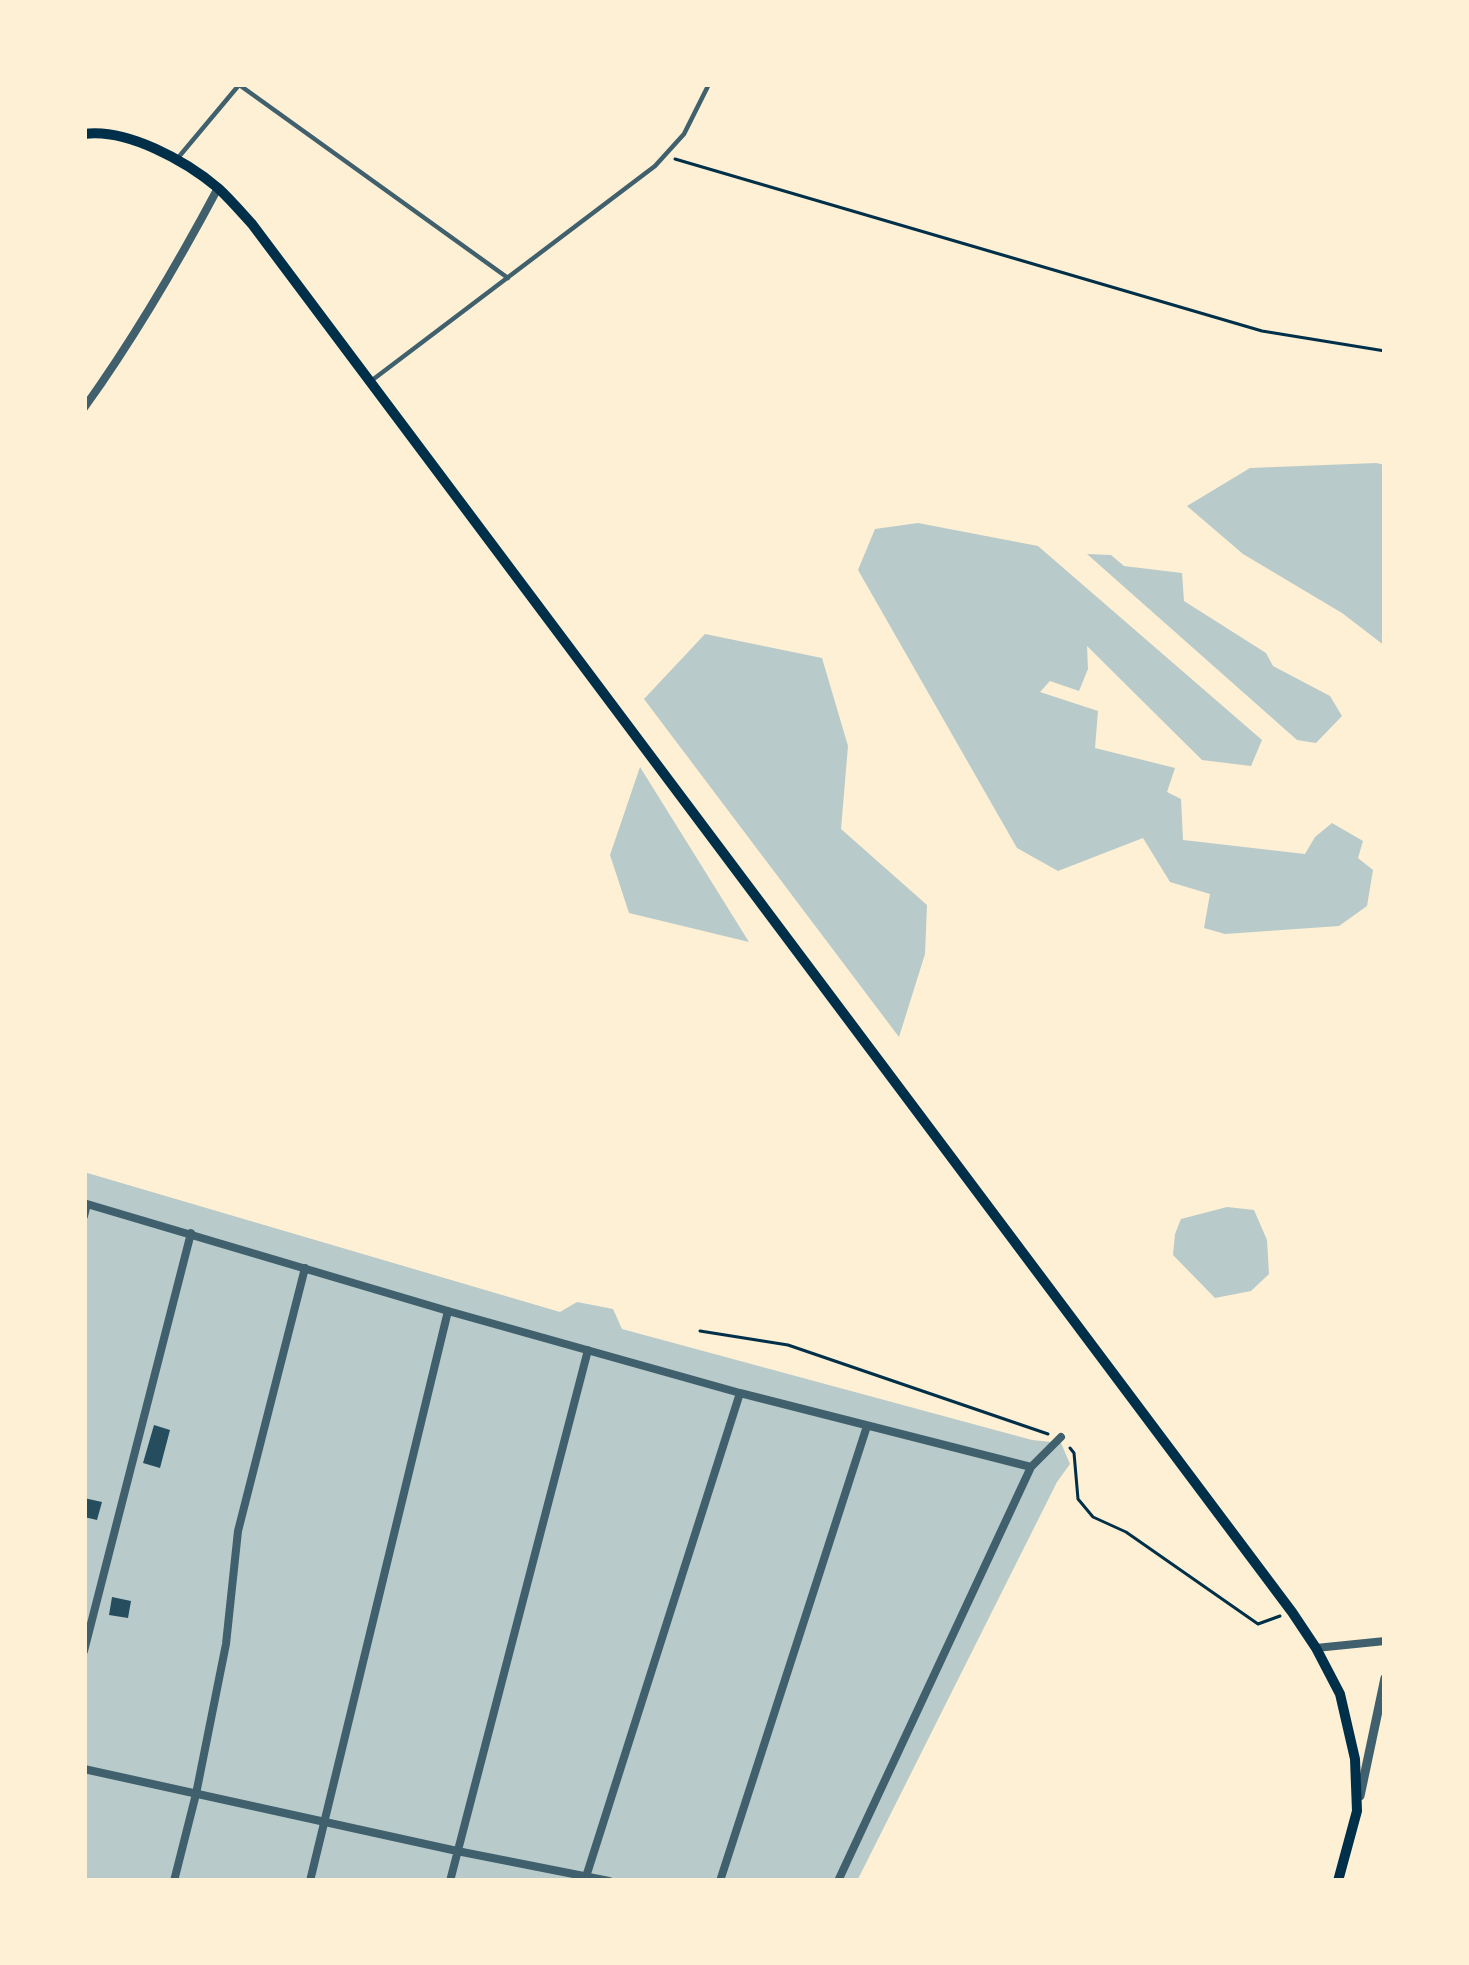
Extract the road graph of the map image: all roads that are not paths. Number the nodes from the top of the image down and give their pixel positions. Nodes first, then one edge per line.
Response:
1 (709, 84) edge
2 (238, 85) edge
3 (84, 134) edge
4 (176, 161) junction
5 (218, 188) junction
6 (508, 278) junction
7 (371, 381) junction
8 (84, 408) edge
9 (84, 1216) edge
10 (191, 1233) junction
11 (305, 1268) junction
12 (448, 1311) junction
13 (588, 1350) junction
14 (740, 1393) junction
15 (868, 1426) junction
16 (1060, 1437) dead end
17 (1031, 1467) junction
18 (1385, 1641) edge
19 (1316, 1648) junction
20 (84, 1652) edge
21 (1385, 1678) edge
22 (84, 1769) edge
23 (196, 1794) junction
24 (1357, 1811) junction
25 (322, 1821) junction
26 (458, 1851) junction
27 (585, 1879) edge
28 (174, 1881) edge
29 (310, 1881) edge
30 (450, 1881) edge
31 (610, 1881) edge
32 (720, 1881) edge
33 (838, 1881) edge
34 (1338, 1881) edge

1 - 6 lane
2 - 4 lane
2 - 6 lane
3 - 4 main road
4 - 5 main road
5 - 7 main road
5 - 8 street
6 - 7 lane
7 - 19 main road
9 - 10 street
10 - 11 street
10 - 20 street
11 - 12 street
11 - 23 street
12 - 13 street
12 - 25 street
13 - 14 street
13 - 26 street
14 - 15 street
14 - 27 street
15 - 17 street
15 - 32 street
16 - 17 street
17 - 33 street
18 - 19 street
19 - 24 main road
21 - 24 street
22 - 23 street
23 - 25 street
23 - 28 street
24 - 34 main road
25 - 26 street
25 - 29 street
26 - 27 street
26 - 30 street
27 - 31 street

